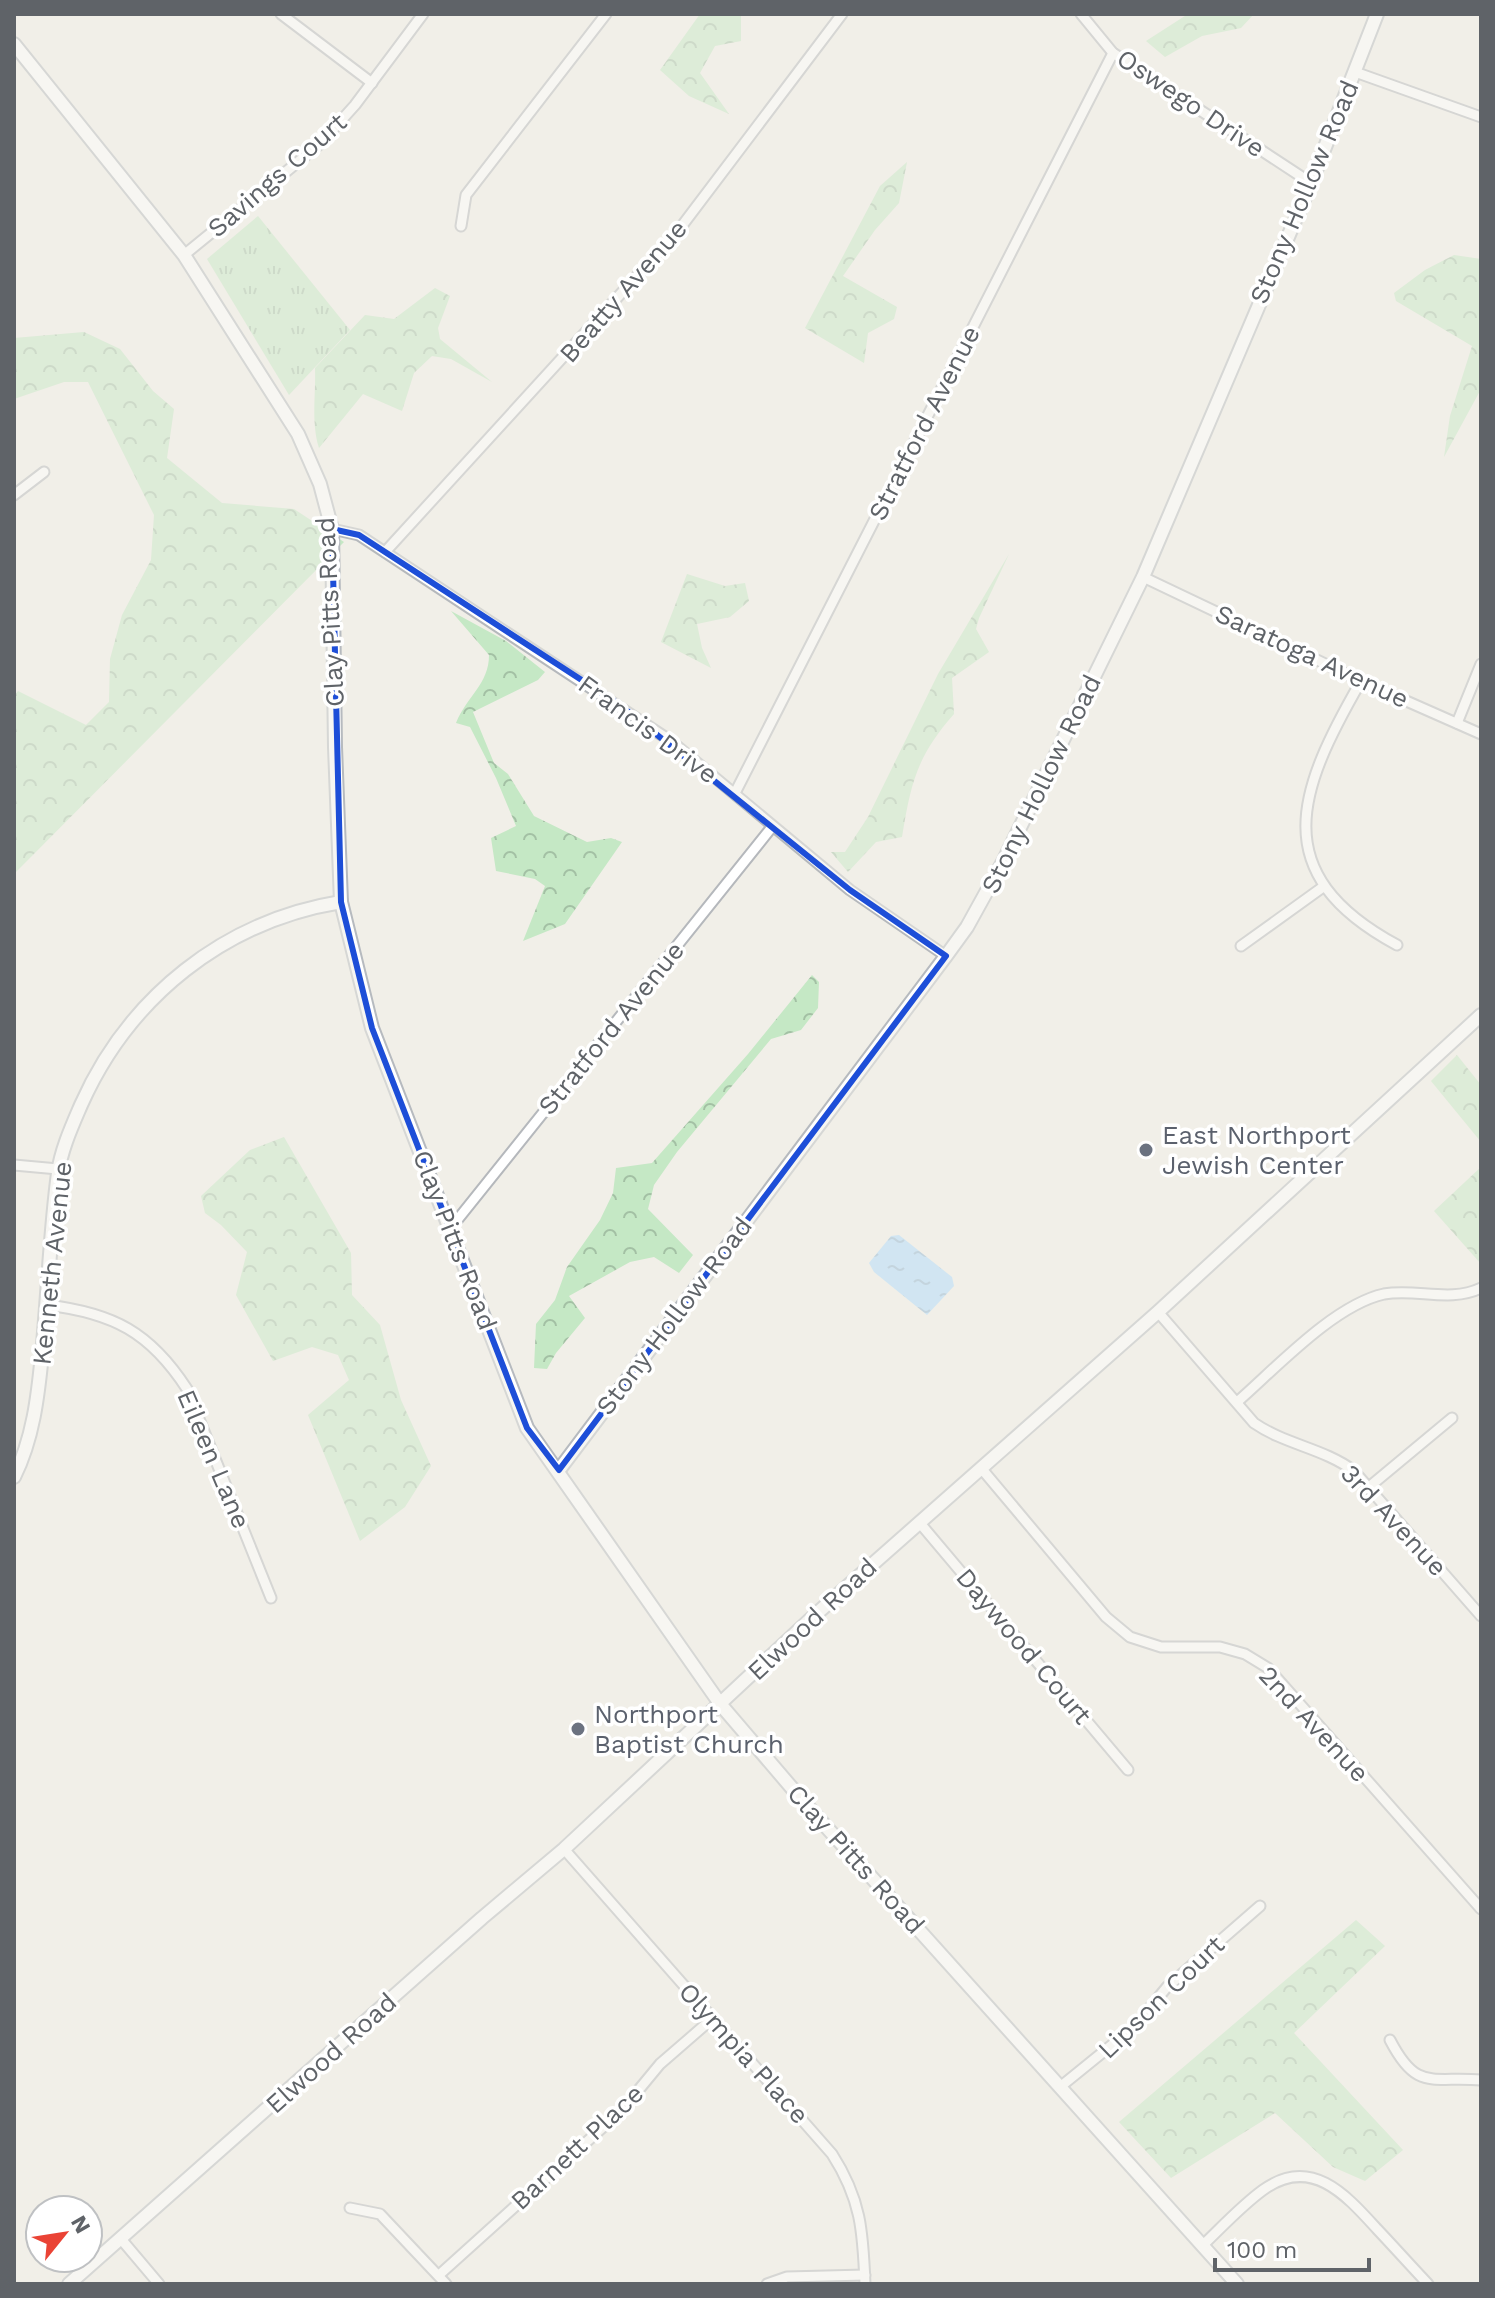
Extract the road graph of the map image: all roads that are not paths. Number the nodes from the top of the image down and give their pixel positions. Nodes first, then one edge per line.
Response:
1 (281, 14) edge
2 (423, 14) edge
3 (606, 14) edge
4 (842, 14) edge
5 (1081, 14) edge
6 (1377, 14) edge
7 (17, 52) edge
8 (1113, 53) junction
9 (1355, 72) junction
10 (372, 83) junction
11 (1481, 117) edge
12 (1311, 183) junction
13 (461, 226) dead end
14 (184, 255) junction
15 (44, 472) dead end
16 (14, 495) edge
17 (332, 529) junction
18 (385, 552) junction
19 (1143, 577) junction
20 (1481, 664) edge
21 (1361, 681) junction
22 (1457, 723) junction
23 (1481, 734) edge
24 (735, 793) junction
25 (772, 827) junction
26 (1323, 887) junction
27 (341, 902) junction
28 (1397, 945) dead end
29 (1241, 946) dead end
30 (946, 956) junction
31 (1481, 1015) edge
32 (14, 1165) edge
33 (58, 1169) junction
34 (450, 1229) junction
35 (1481, 1288) edge
36 (47, 1305) junction
37 (1158, 1312) junction
38 (1237, 1402) junction
39 (1452, 1418) dead end
40 (981, 1468) junction
41 (559, 1470) junction
42 (14, 1477) edge
43 (1369, 1487) junction
44 (919, 1522) junction
45 (271, 1598) dead end
46 (1480, 1613) edge
47 (721, 1705) junction
48 (1128, 1770) dead end
49 (564, 1849) junction
50 (1260, 1906) dead end
51 (1481, 1909) edge
52 (713, 2018) junction
53 (1390, 2040) dead end
54 (1481, 2080) edge
55 (1060, 2087) junction
56 (350, 2208) dead end
57 (121, 2239) junction
58 (1203, 2245) junction
59 (439, 2275) junction
60 (865, 2280) edge
61 (69, 2284) edge
62 (159, 2284) edge
63 (446, 2284) edge
64 (767, 2284) edge
65 (1237, 2284) edge
66 (1428, 2284) edge

1 - 10 street
2 - 10 street, Savings Court
3 - 13 street
4 - 18 street, Beatty Avenue
5 - 8 street, Oswego Drive
6 - 9 street, Stony Hollow Road
7 - 14 street, Clay Pitts Road
8 - 12 street, Oswego Drive
8 - 24 street, Stratford Avenue
9 - 11 street
9 - 12 street, Stony Hollow Road
10 - 14 street, Savings Court
12 - 19 street, Stony Hollow Road
14 - 17 street, Clay Pitts Road
15 - 16 street
17 - 18 street, Francis Drive
17 - 27 street, Clay Pitts Road
18 - 24 street, Francis Drive
19 - 21 street, Saratoga Avenue
19 - 30 street, Stony Hollow Road
20 - 22 street
21 - 22 street, Saratoga Avenue
21 - 26 street
22 - 23 street, Saratoga Avenue
24 - 25 street, Francis Drive
25 - 30 street, Francis Drive
25 - 34 street, Stratford Avenue
26 - 28 street
26 - 29 street
27 - 33 street, Kenneth Avenue
27 - 34 street, Clay Pitts Road
30 - 41 street, Stony Hollow Road
31 - 37 street, Elwood Road
32 - 33 street
33 - 36 street, Kenneth Avenue
34 - 41 street, Clay Pitts Road
35 - 38 street
36 - 42 street, Kenneth Avenue
36 - 45 street, Eileen Lane
37 - 38 street, 3rd Avenue
37 - 40 street, Elwood Road
38 - 43 street, 3rd Avenue
39 - 43 street
40 - 44 street, Elwood Road
40 - 51 street, 2nd Avenue
41 - 47 street, Clay Pitts Road
43 - 46 street, 3rd Avenue
44 - 47 street, Elwood Road
44 - 48 street, Daywood Court
47 - 49 street, Elwood Road
47 - 55 street, Clay Pitts Road
49 - 52 street, Olympia Place
49 - 57 street, Elwood Road
50 - 55 street, Lipson Court
52 - 59 street, Barnett Place
52 - 60 street, Olympia Place
53 - 54 street
55 - 58 street, Clay Pitts Road
56 - 59 street
57 - 61 street, Elwood Road
57 - 62 street
58 - 65 street, Clay Pitts Road
58 - 66 street
59 - 63 street
60 - 64 street

